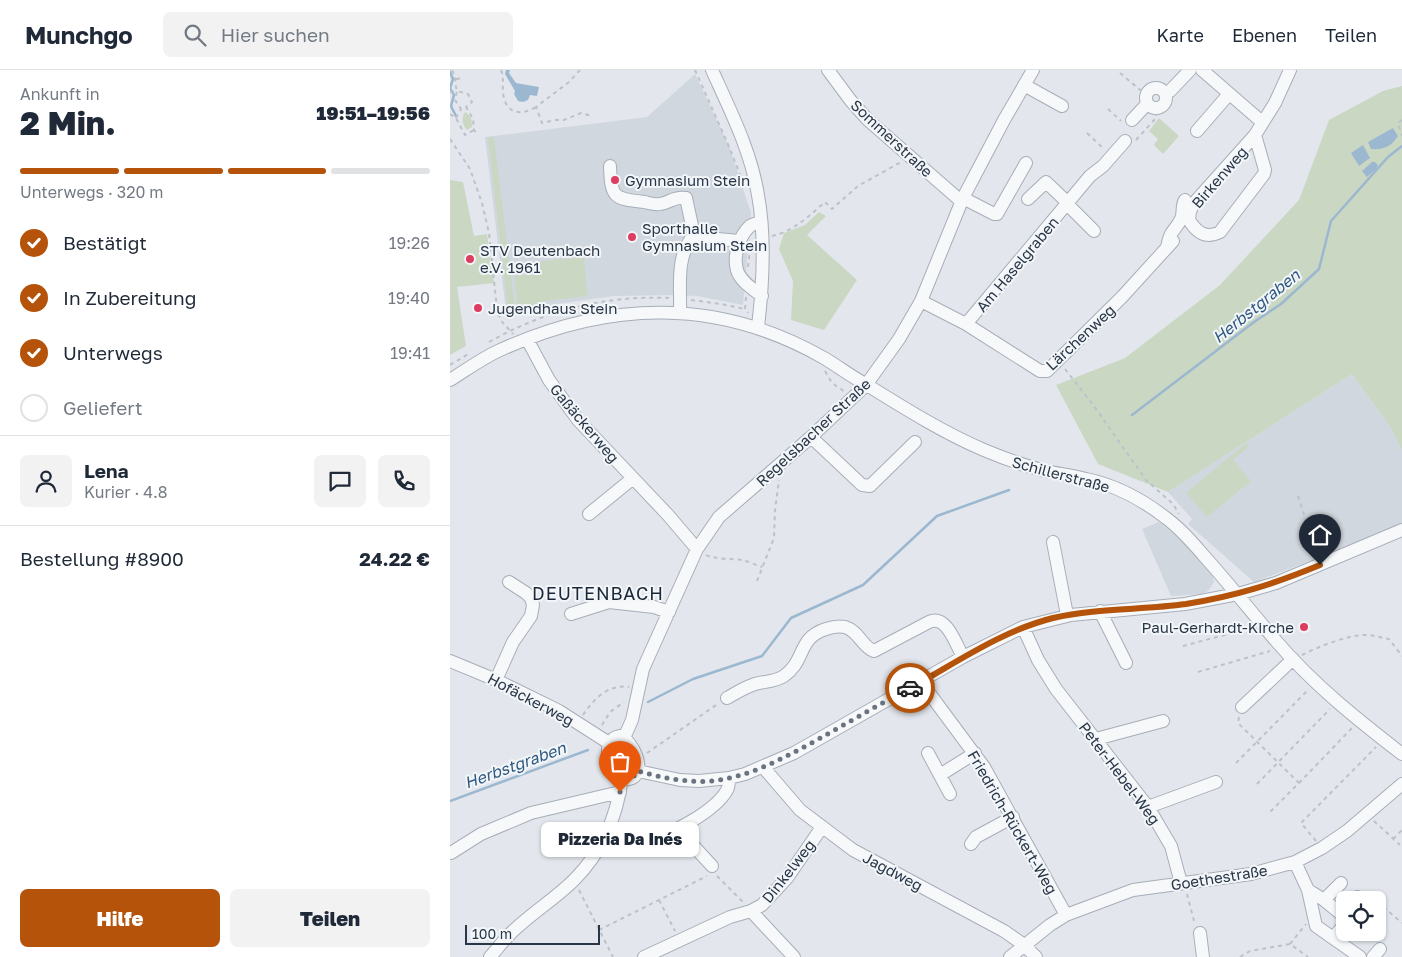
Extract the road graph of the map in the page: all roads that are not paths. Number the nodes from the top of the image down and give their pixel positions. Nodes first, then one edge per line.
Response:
1 (712, 70) edge
2 (828, 70) edge
3 (1033, 70) edge
4 (1190, 70) edge
5 (1202, 70) edge
6 (1290, 70) edge
7 (1024, 85) junction
8 (1229, 94) junction
9 (1062, 106) dead end
10 (1132, 120) dead end
11 (1262, 122) junction
12 (1196, 131) dead end
13 (1255, 136) junction
14 (1125, 141) dead end
15 (1026, 163) dead end
16 (610, 166) dead end
17 (1028, 199) dead end
18 (962, 200) junction
19 (1185, 200) dead end
20 (1067, 203) junction
21 (761, 222) junction
22 (1094, 231) dead end
23 (694, 235) junction
24 (744, 243) junction
25 (762, 296) junction
26 (921, 301) junction
27 (680, 313) junction
28 (966, 324) junction
29 (758, 327) junction
30 (523, 341) junction
31 (450, 380) edge
32 (866, 385) junction
33 (812, 437) junction
34 (915, 442) dead end
35 (632, 479) junction
36 (589, 514) dead end
37 (1401, 534) edge
38 (1053, 542) dead end
39 (697, 549) junction
40 (509, 582) dead end
41 (1238, 594) junction
42 (1100, 611) junction
43 (669, 612) junction
44 (571, 614) dead end
45 (1067, 616) junction
46 (1023, 627) junction
47 (963, 657) junction
48 (1293, 659) junction
49 (450, 661) edge
50 (1126, 663) dead end
51 (496, 680) junction
52 (921, 682) junction
53 (727, 698) road end
54 (1242, 707) road end
55 (1163, 721) dead end
56 (624, 738) junction
57 (1096, 739) junction
58 (609, 744) junction
59 (928, 753) dead end
60 (975, 753) junction
61 (1402, 754) edge
62 (637, 765) junction
63 (763, 767) junction
64 (940, 775) junction
65 (622, 778) junction
66 (729, 778) junction
67 (1216, 782) dead end
68 (1402, 784) edge
69 (620, 792) junction
70 (950, 794) dead end
71 (1148, 807) junction
72 (1013, 817) junction
73 (822, 827) junction
74 (678, 829) junction
75 (639, 842) road end
76 (971, 844) dead end
77 (450, 853) edge
78 (1295, 862) junction
79 (713, 869) road end
80 (1181, 883) junction
81 (1341, 883) dead end
82 (1308, 890) junction
83 (1324, 900) junction
84 (1336, 910) edge
85 (752, 911) junction
86 (1066, 915) junction
87 (1336, 932) edge
88 (1200, 933) road end
89 (1333, 938) junction
90 (1024, 945) junction
91 (490, 957) edge
92 (644, 957) edge
93 (794, 957) edge
94 (1010, 957) edge
95 (1036, 957) edge
96 (1202, 957) edge
97 (1360, 957) edge

1 - 21 street
2 - 18 street, Sommerstraße
3 - 7 street, Regelsbacher Straße
4 - 10 street
5 - 8 street
6 - 11 street, Birkenweg
7 - 9 street
7 - 18 street, Regelsbacher Straße
8 - 11 street
8 - 12 street
11 - 13 street, Birkenweg
13 - 13 street, Birkenweg
14 - 20 street, Am Haselgraben
15 - 18 street, Sommerstraße
16 - 23 street
17 - 20 street
18 - 26 street, Regelsbacher Straße
19 - 28 street, Lärchenweg
20 - 22 street, Am Haselgraben
20 - 28 street, Am Haselgraben
21 - 24 street
21 - 25 street
23 - 24 street
23 - 27 street
24 - 25 street
25 - 29 street
26 - 28 street, Lärchenweg
26 - 32 street, Regelsbacher Straße
27 - 29 street, Schillerstraße
27 - 30 street, Schillerstraße
29 - 32 street, Schillerstraße
30 - 31 street, Schillerstraße
30 - 35 street, Gaßäckerweg
32 - 33 street, Regelsbacher Straße
32 - 41 street, Schillerstraße
33 - 34 street
33 - 39 street, Regelsbacher Straße
35 - 36 street
35 - 39 street, Gaßäckerweg
37 - 41 street
38 - 45 street
39 - 43 street, Regelsbacher Straße
40 - 51 street
41 - 42 street
41 - 48 street, Schillerstraße
42 - 45 street
42 - 50 street
43 - 44 street
43 - 56 street, Regelsbacher Straße
45 - 46 street
46 - 47 street
46 - 57 street, Peter-Hebel-Weg
47 - 52 street
47 - 53 street
48 - 54 street
48 - 61 street, Schillerstraße
49 - 51 street, Hofäckerweg
51 - 58 street, Hofäckerweg
52 - 60 street, Friedrich-Rückert-Weg
52 - 63 street
55 - 57 street
56 - 58 street
56 - 62 street
57 - 71 street, Peter-Hebel-Weg
58 - 65 street
59 - 64 street
60 - 64 street
60 - 72 street, Friedrich-Rückert-Weg
62 - 65 street
62 - 66 street
63 - 66 street
63 - 73 street, Jagdweg
64 - 70 street
65 - 69 street
66 - 74 street
67 - 71 street
68 - 78 street, Goethestraße
69 - 77 street
69 - 91 street
71 - 80 street, Peter-Hebel-Weg
72 - 76 street
72 - 86 street, Friedrich-Rückert-Weg
73 - 85 street, Dinkelweg
73 - 90 street, Jagdweg
74 - 75 street
74 - 79 street
78 - 80 street, Goethestraße
78 - 82 street
80 - 86 street, Goethestraße
81 - 83 street
82 - 83 street
82 - 89 street
83 - 84 street
85 - 92 street, Dinkelweg
85 - 93 street, Dinkelweg
86 - 90 street, Goethestraße
87 - 89 street
88 - 96 street
89 - 97 street
90 - 94 street, Goethestraße
90 - 95 street, Jagdweg

